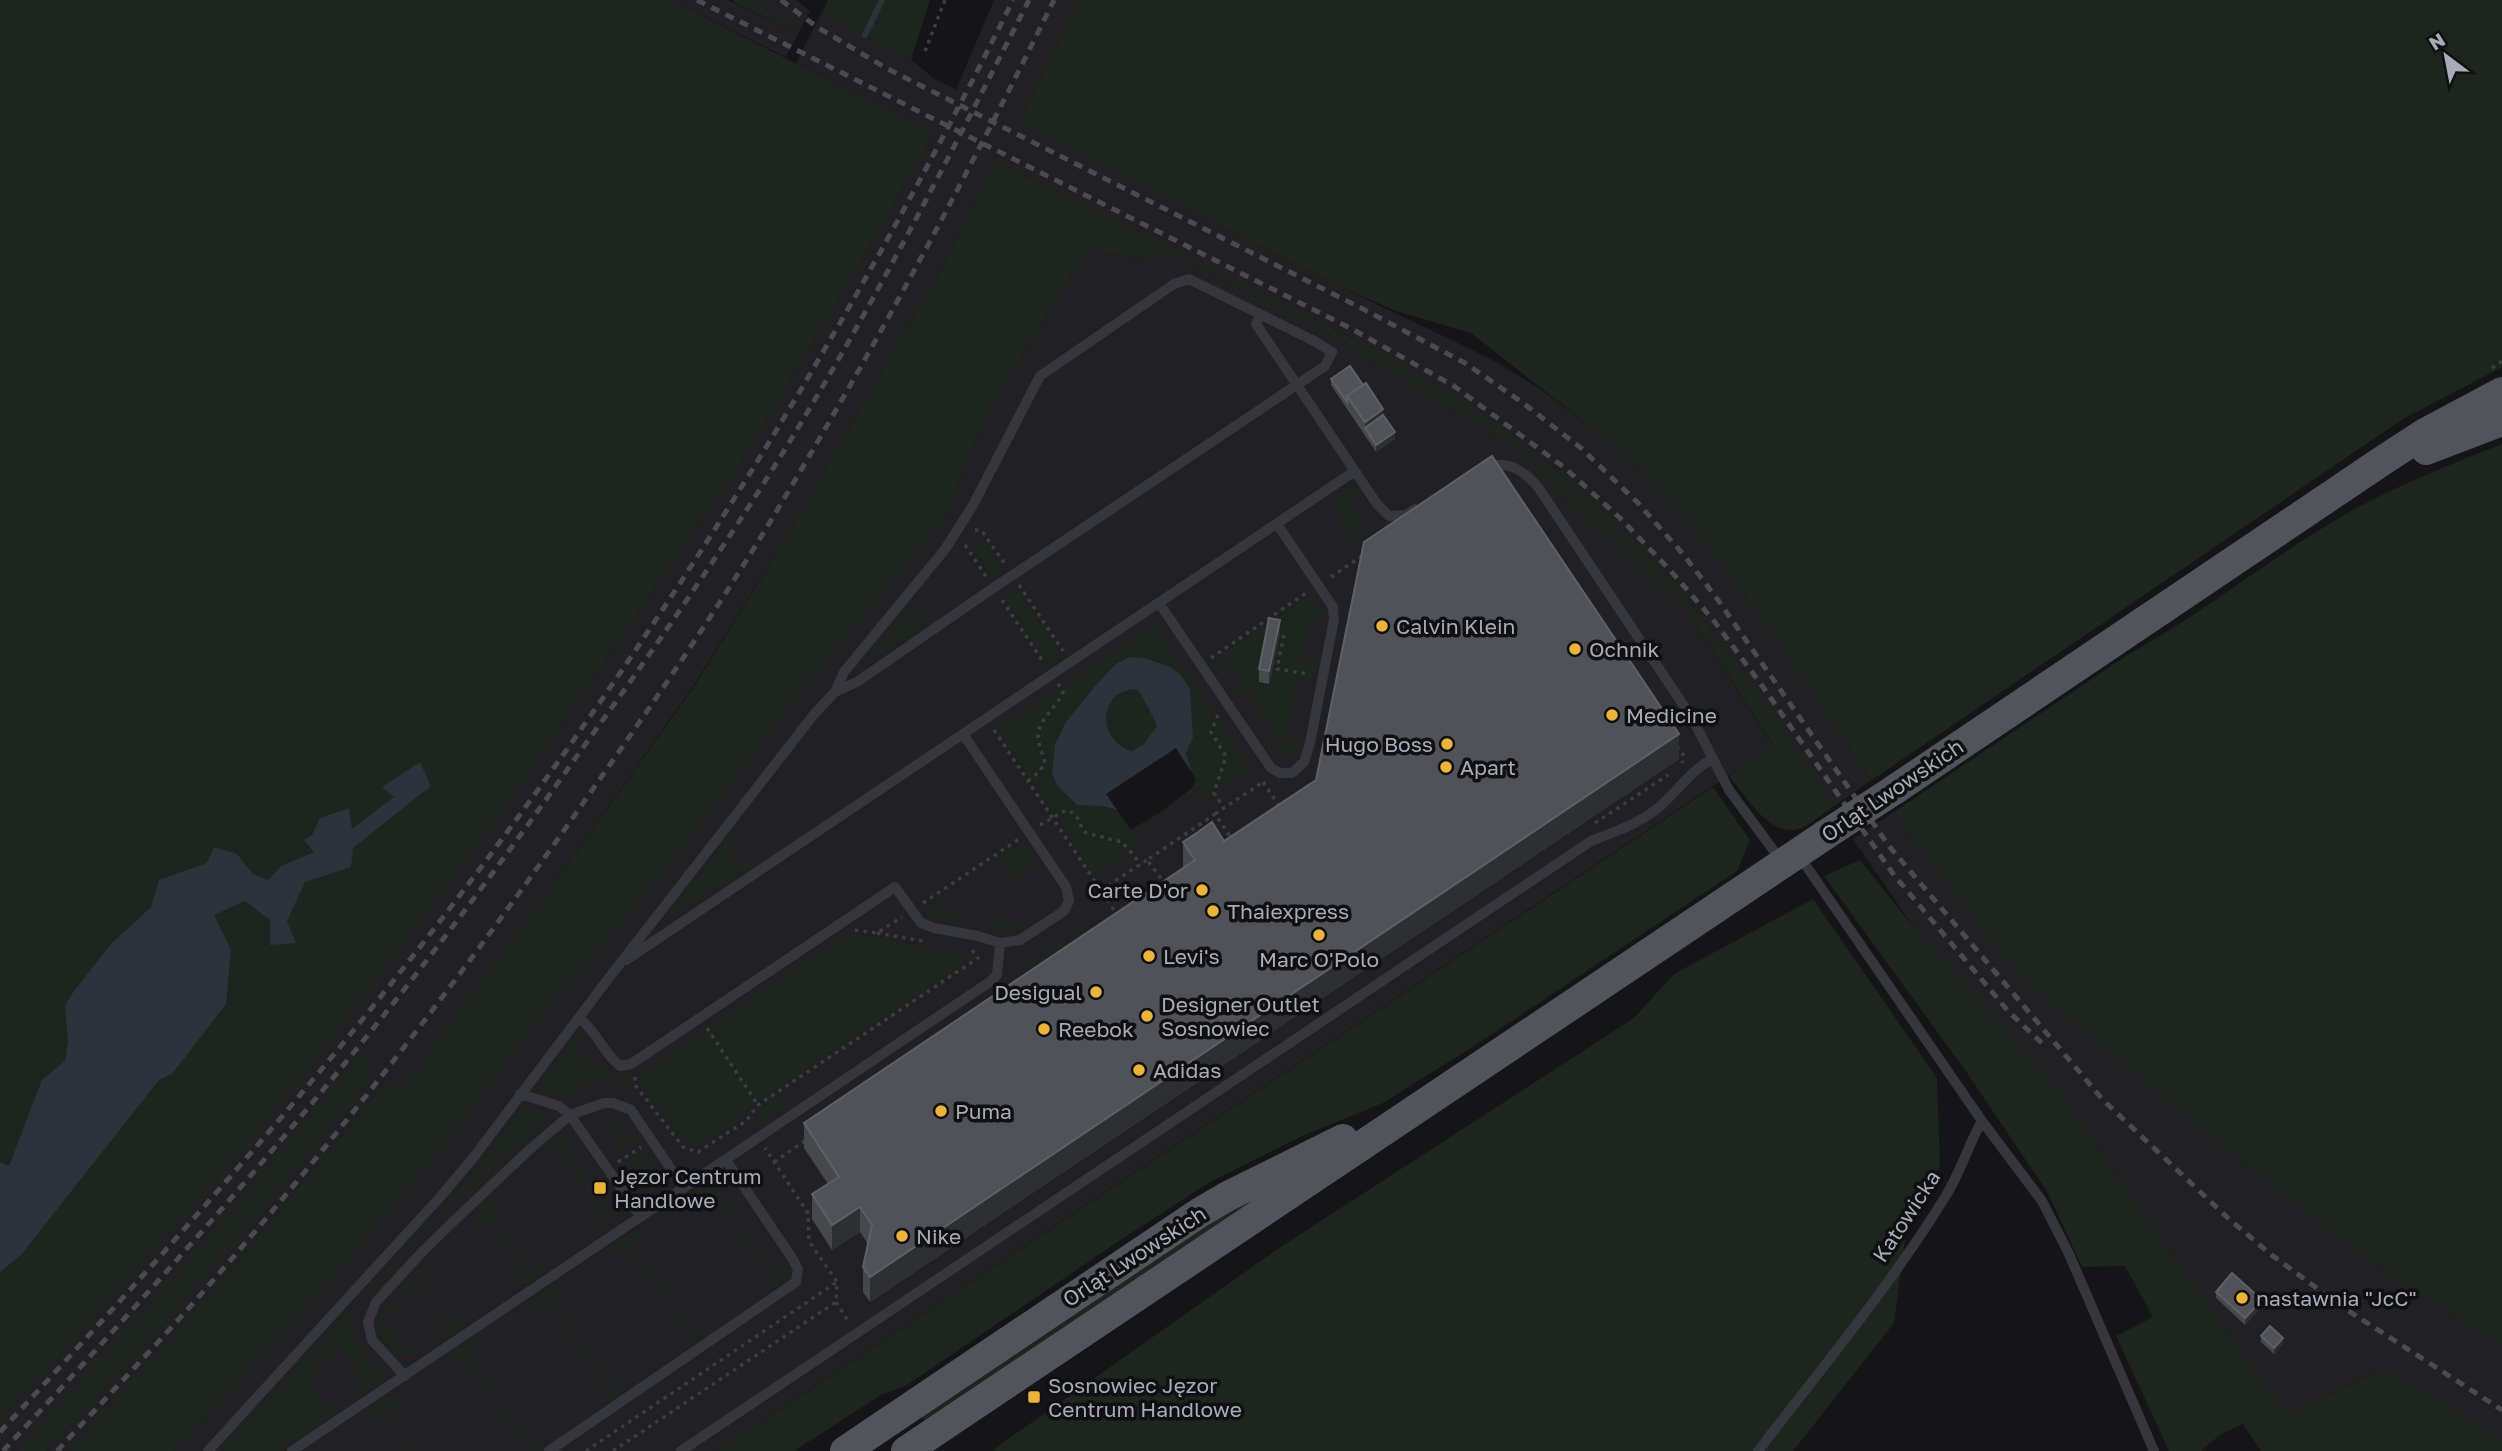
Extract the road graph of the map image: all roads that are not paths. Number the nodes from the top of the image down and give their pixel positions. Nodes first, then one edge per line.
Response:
1 (1260, 314) junction
2 (1297, 385) junction
3 (2502, 393) edge
4 (2502, 421) edge
5 (1481, 468) edge
6 (1355, 471) junction
7 (2343, 489) junction
8 (1427, 502) edge
9 (1277, 524) junction
10 (1159, 603) junction
11 (835, 692) junction
12 (963, 734) junction
13 (1712, 760) junction
14 (1791, 858) junction
15 (1000, 943) junction
16 (620, 964) junction
17 (579, 1018) junction
18 (1441, 1091) junction
19 (520, 1094) junction
20 (570, 1115) junction
21 (1982, 1121) junction
22 (726, 1160) junction
23 (684, 1188) junction
24 (641, 1217) junction
25 (405, 1376) junction
26 (208, 1451) edge
27 (292, 1451) edge
28 (549, 1451) edge
29 (681, 1451) edge
30 (845, 1451) edge
31 (906, 1451) edge
32 (1758, 1451) edge
33 (2154, 1451) edge

1 - 2 lane
1 - 2 lane
1 - 11 lane
2 - 6 lane
2 - 11 lane
3 - 7 main road
4 - 7 main road
5 - 13 lane
6 - 8 lane
6 - 9 lane
7 - 14 main road, Orląt Lwowskich, bridge
9 - 10 lane
9 - 10 lane
10 - 12 lane
11 - 16 lane
12 - 15 lane
12 - 16 lane
13 - 14 lane
13 - 29 lane
14 - 18 main road, Orląt Lwowskich
14 - 21 lane
15 - 17 lane
15 - 22 lane
16 - 17 lane
17 - 19 lane
18 - 30 main road, Orląt Lwowskich
18 - 31 main road, Orląt Lwowskich
19 - 20 lane
19 - 26 lane
20 - 23 lane
20 - 24 lane
20 - 25 lane
21 - 32 lane, Katowicka
21 - 33 lane
22 - 23 lane
22 - 28 lane
23 - 24 lane
24 - 25 lane
25 - 27 lane

